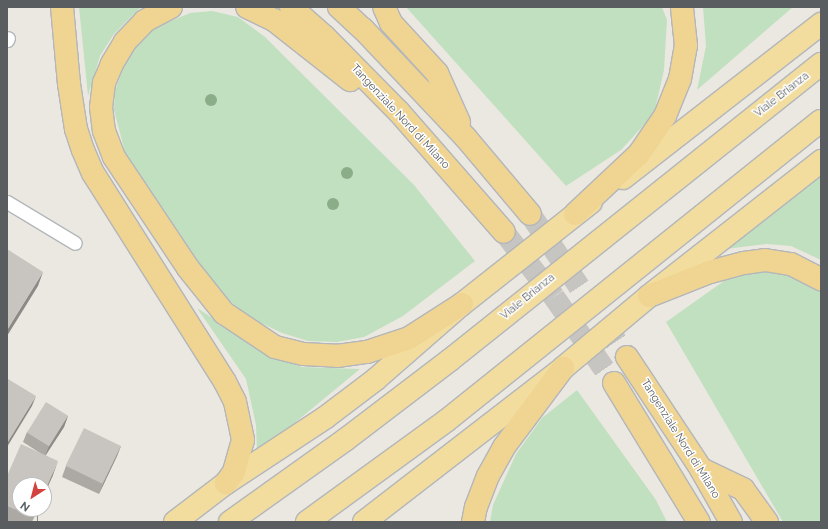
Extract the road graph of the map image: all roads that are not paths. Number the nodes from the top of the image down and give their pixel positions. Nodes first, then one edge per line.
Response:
1 (62, 7) edge
2 (171, 7) edge
3 (247, 7) edge
4 (291, 7) edge
5 (339, 7) edge
6 (384, 7) edge
7 (682, 7) edge
8 (821, 24) edge
9 (821, 64) edge
10 (399, 112) junction
11 (821, 121) edge
12 (466, 138) junction
13 (821, 161) edge
14 (7, 202) edge
15 (530, 214) tunnel mouth
16 (575, 214) junction
17 (504, 232) tunnel mouth
18 (75, 243) dead end
19 (821, 278) edge
20 (649, 296) junction
21 (462, 304) junction
22 (627, 357) tunnel mouth
23 (563, 368) junction
24 (614, 383) tunnel mouth
25 (702, 469) junction
26 (226, 484) junction
27 (175, 522) edge
28 (230, 522) edge
29 (307, 522) edge
30 (364, 522) edge
31 (473, 522) edge
32 (699, 522) edge
33 (730, 522) edge
34 (767, 522) edge

1 - 26 highway
2 - 21 highway
3 - 10 highway
4 - 10 highway, Tangenziale Nord di Milano
5 - 12 highway
6 - 12 highway
7 - 16 highway
8 - 16 highway
9 - 28 highway, Viale Brianza
10 - 17 highway, Tangenziale Nord di Milano
11 - 29 highway
12 - 15 highway
13 - 20 highway
14 - 18 lane
16 - 21 highway
19 - 20 highway
20 - 23 highway
21 - 26 highway
22 - 25 highway, Tangenziale Nord di Milano
23 - 30 highway
23 - 31 highway
24 - 32 highway
25 - 33 highway, Tangenziale Nord di Milano
25 - 34 highway
26 - 27 highway

